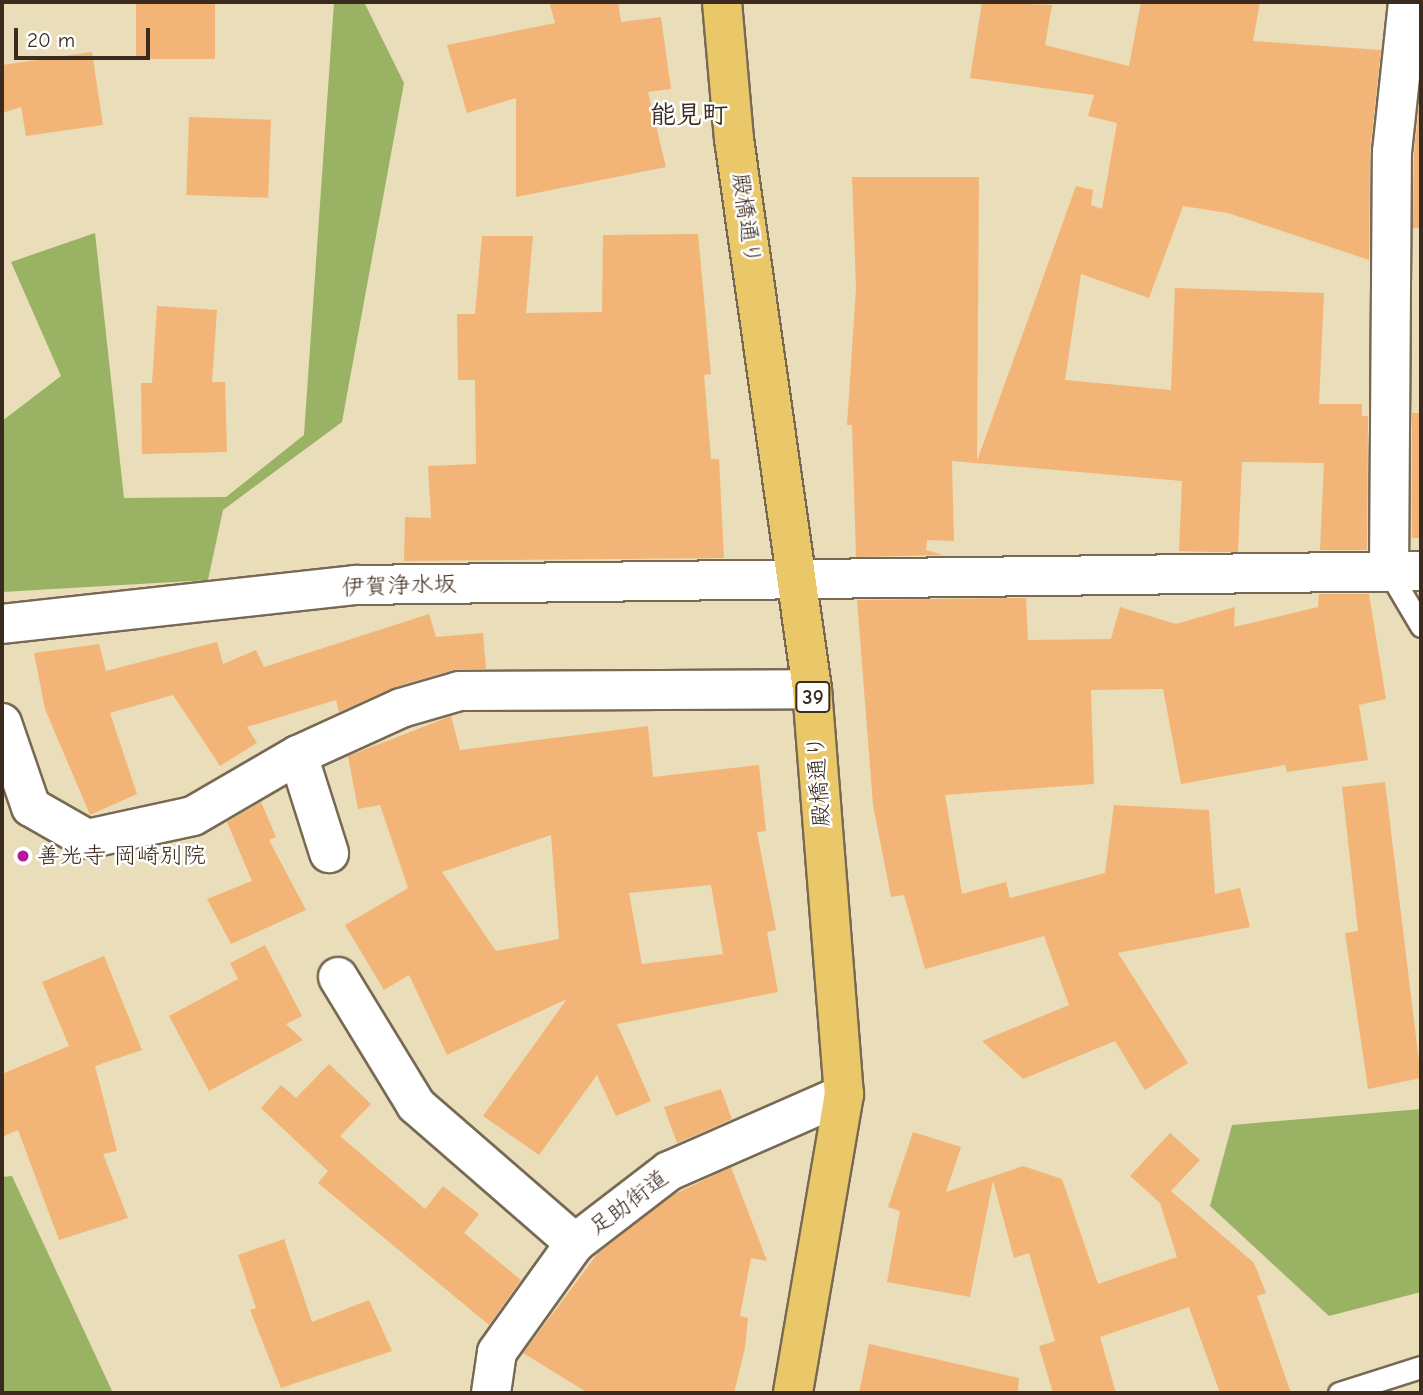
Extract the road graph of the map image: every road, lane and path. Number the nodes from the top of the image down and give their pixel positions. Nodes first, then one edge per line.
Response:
1 (722, 2) edge
2 (1408, 2) edge
3 (1407, 153) edge
4 (1405, 571) edge
5 (799, 579) junction
6 (2, 624) edge
7 (1421, 626) edge
8 (812, 689) junction
9 (2, 723) edge
10 (298, 755) junction
11 (329, 853) dead end
12 (338, 977) dead end
13 (844, 1094) junction
14 (575, 1243) junction
15 (1421, 1367) edge
16 (491, 1393) edge
17 (793, 1393) edge
18 (1339, 1393) edge

1 - 5 main road, 殿橋通り / 39
2 - 3 street
3 - 4 street
4 - 5 street, 伊賀浄水坂
4 - 7 lane
5 - 6 street, 伊賀浄水坂
5 - 8 main road, 殿橋通り / 39
8 - 10 street
8 - 13 main road, 殿橋通り / 39
9 - 10 street
10 - 11 street
12 - 14 street
13 - 14 street, 足助街道
13 - 17 main road, 殿橋通り / 39
14 - 16 street, 足助街道
15 - 18 lane

